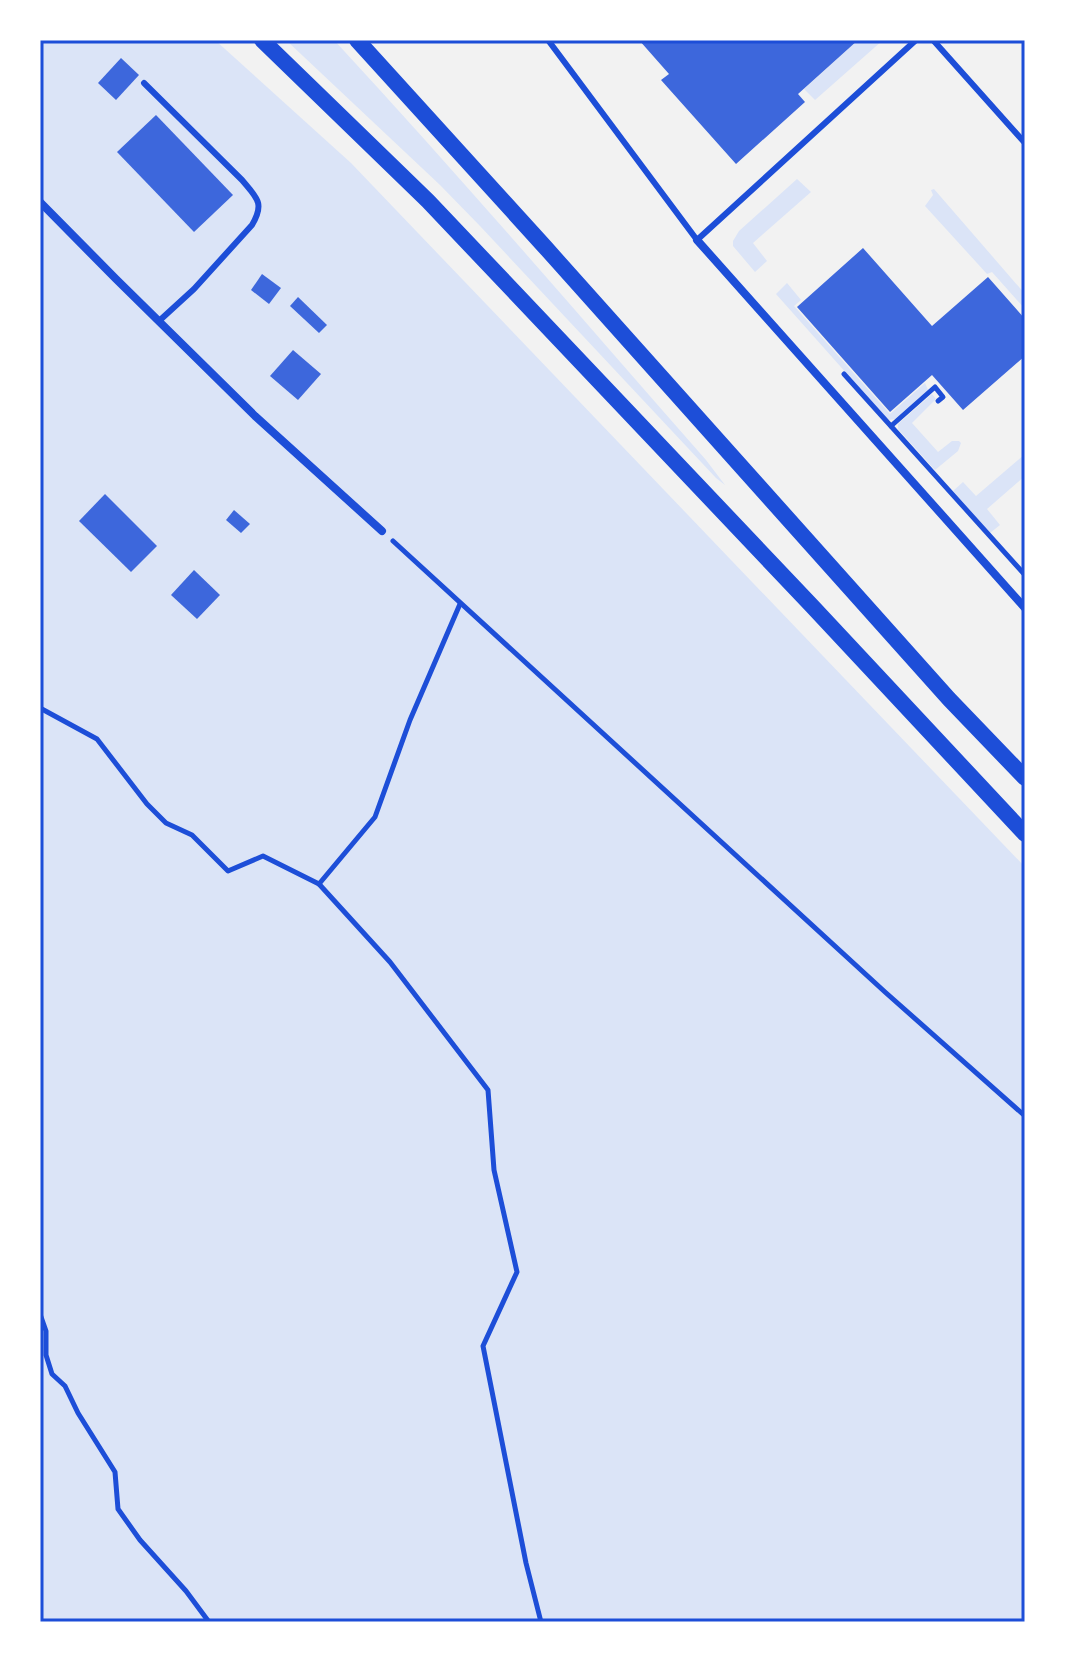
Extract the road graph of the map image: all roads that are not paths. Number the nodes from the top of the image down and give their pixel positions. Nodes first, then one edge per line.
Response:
1 (262, 40) edge
2 (357, 40) edge
3 (548, 40) edge
4 (916, 40) edge
5 (933, 40) edge
6 (144, 83) dead end
7 (1025, 143) edge
8 (40, 202) edge
9 (697, 240) junction
10 (159, 321) junction
11 (382, 531) road end
12 (1025, 608) edge
13 (1025, 778) edge
14 (1025, 834) edge

1 - 14 main road
2 - 13 main road
3 - 9 lane
4 - 9 lane
5 - 7 lane
6 - 10 lane
8 - 10 street
9 - 12 street
10 - 11 street

